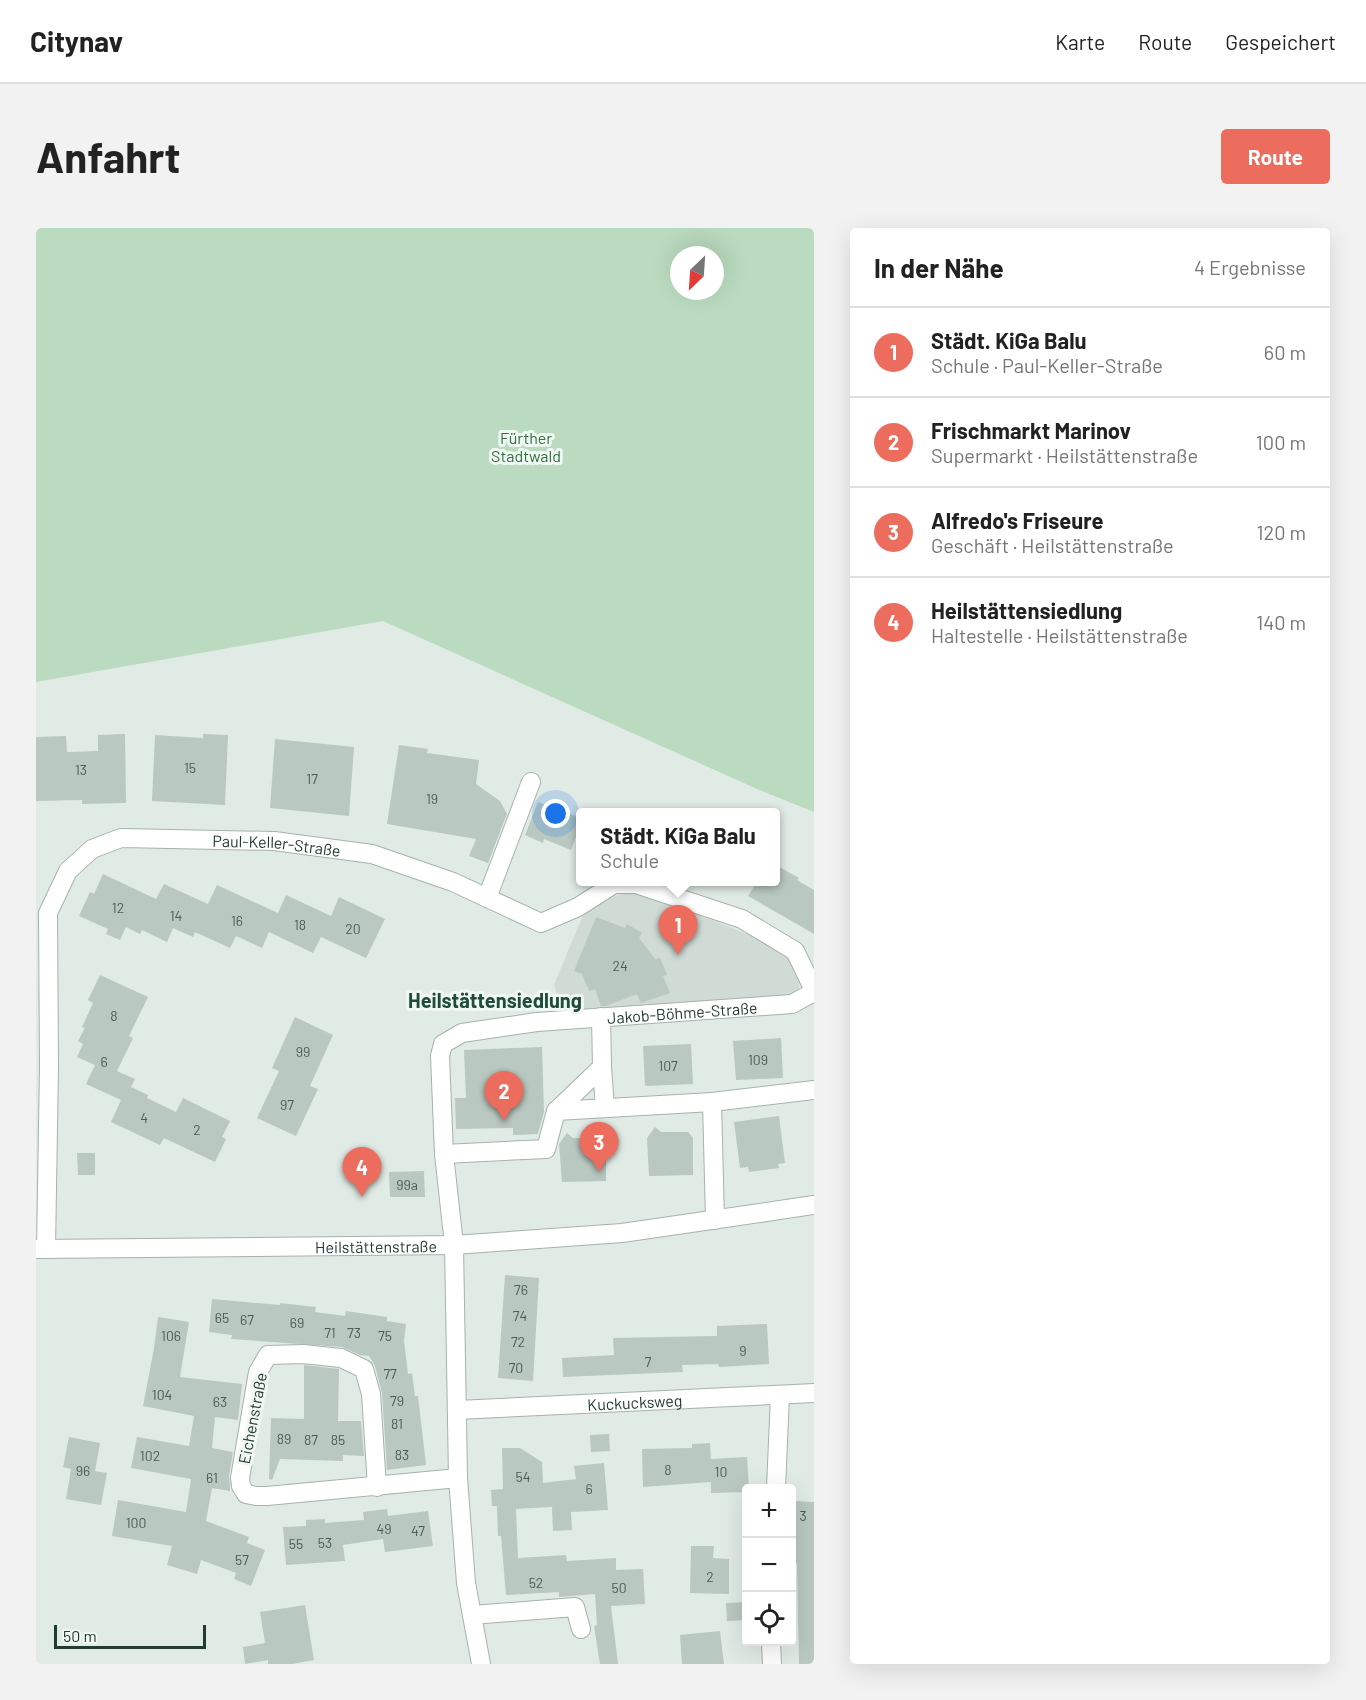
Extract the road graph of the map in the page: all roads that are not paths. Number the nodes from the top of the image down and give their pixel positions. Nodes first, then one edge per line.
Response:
1 (531, 782) dead end
2 (611, 886) edge
3 (642, 886) edge
4 (488, 898) junction
5 (814, 991) edge
6 (601, 1017) junction
7 (602, 1067) junction
8 (814, 1090) edge
9 (712, 1102) junction
10 (605, 1108) junction
11 (556, 1112) junction
12 (444, 1154) junction
13 (814, 1205) edge
14 (715, 1220) junction
15 (454, 1245) junction
16 (41, 1249) edge
17 (814, 1393) edge
18 (780, 1395) junction
19 (457, 1410) junction
20 (458, 1478) junction
21 (777, 1484) edge
22 (376, 1486) junction
23 (472, 1615) junction
24 (581, 1629) dead end
25 (771, 1646) edge
26 (481, 1664) edge
27 (772, 1664) edge

1 - 4 street
2 - 4 street, Paul-Keller-Straße
3 - 5 street, Paul-Keller-Straße
4 - 16 street, Paul-Keller-Straße
5 - 6 street, Jakob-Böhme-Straße
6 - 7 street
6 - 12 street, Jakob-Böhme-Straße
7 - 10 street
7 - 11 street
8 - 9 street
9 - 10 street
9 - 14 street
10 - 11 street
11 - 12 street
12 - 15 street
13 - 14 street, Heilstättenstraße
14 - 15 street, Heilstättenstraße
15 - 16 street, Heilstättenstraße
15 - 19 street
17 - 18 street, Kuckucksweg
18 - 19 street, Kuckucksweg
18 - 21 street
19 - 20 street
20 - 22 street, Eichenstraße
20 - 23 street
22 - 22 street, Eichenstraße
23 - 24 street
23 - 26 street
25 - 27 street

